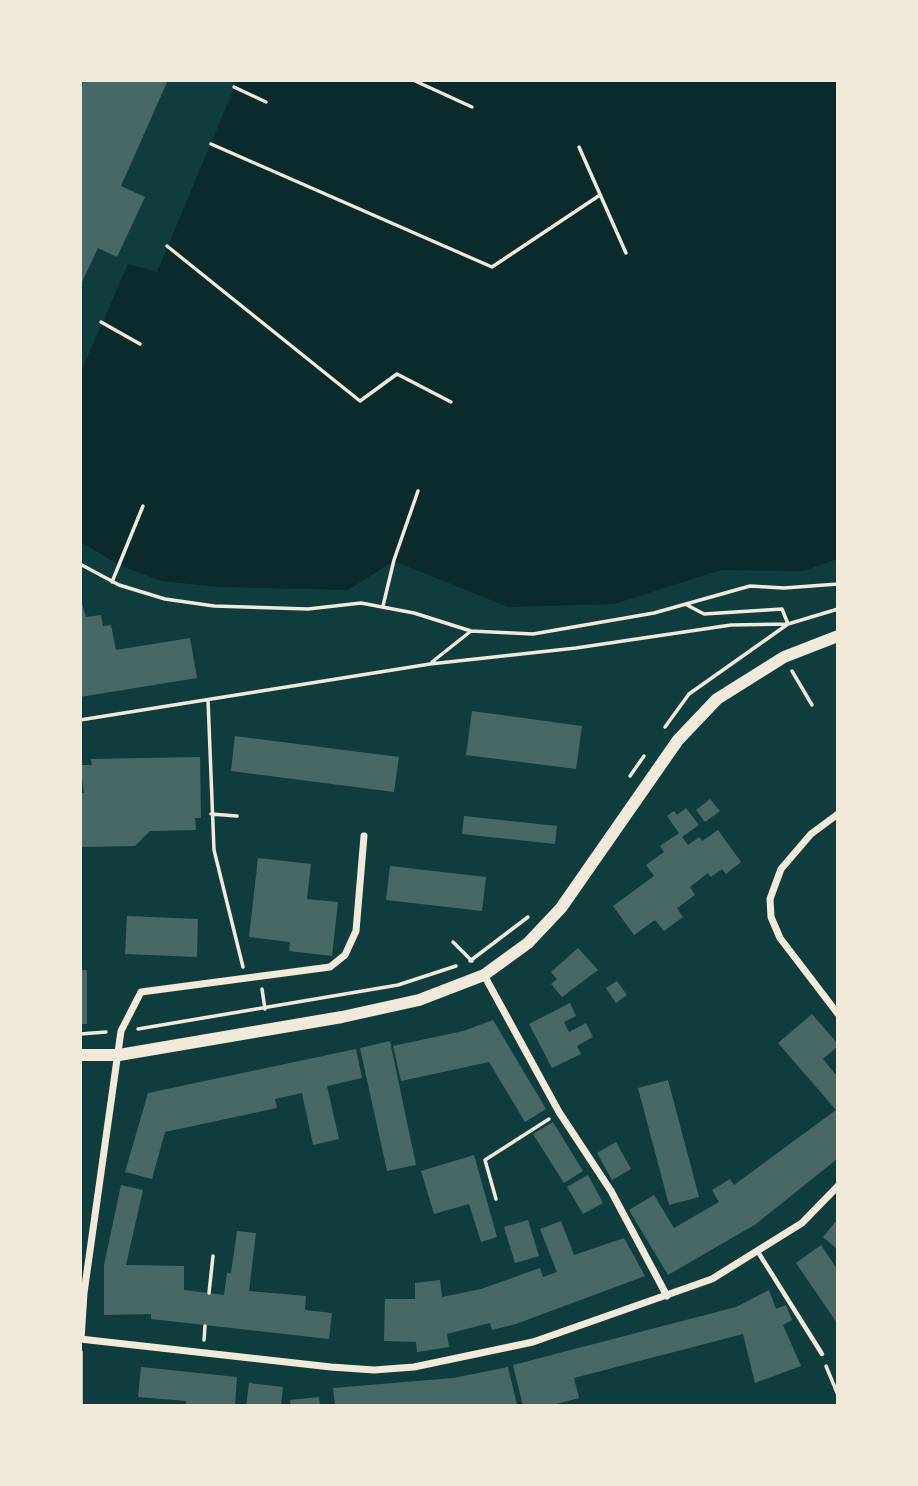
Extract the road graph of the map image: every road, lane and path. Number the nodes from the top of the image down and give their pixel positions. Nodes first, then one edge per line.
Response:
1 (413, 80) edge
2 (234, 87) dead end
3 (266, 102) dead end
4 (472, 107) dead end
5 (211, 144) dead end
6 (579, 147) dead end
7 (600, 194) junction
8 (167, 246) dead end
9 (625, 253) dead end
10 (101, 321) dead end
11 (140, 344) dead end
12 (451, 402) dead end
13 (418, 491) dead end
14 (143, 506) dead end
15 (80, 564) edge
16 (112, 582) junction
17 (838, 584) edge
18 (685, 604) junction
19 (383, 607) junction
20 (838, 610) edge
21 (788, 625) junction
22 (471, 631) junction
23 (838, 636) edge
24 (430, 664) junction
25 (800, 686) dead end
26 (208, 699) junction
27 (812, 705) dead end
28 (80, 720) edge
29 (659, 736) dead end
30 (651, 747) dead end
31 (629, 778) dead end
32 (211, 814) junction
33 (838, 814) edge
34 (237, 816) dead end
35 (364, 836) dead end
36 (531, 914) dead end
37 (453, 942) dead end
38 (472, 961) junction
39 (484, 975) junction
40 (261, 977) junction
41 (246, 979) junction
42 (265, 1009) junction
43 (838, 1013) edge
44 (121, 1031) junction
45 (80, 1034) edge
46 (80, 1055) edge
47 (119, 1055) junction
48 (559, 1112) junction
49 (838, 1186) edge
50 (496, 1199) dead end
51 (758, 1252) junction
52 (213, 1256) dead end
53 (209, 1293) dead end
54 (667, 1296) junction
55 (81, 1339) edge
56 (822, 1354) joint
57 (838, 1395) edge
58 (81, 1405) edge

1 - 4 path
2 - 3 path
5 - 7 path
6 - 7 path
7 - 9 path
8 - 12 path
10 - 11 path
13 - 19 path
14 - 16 path
15 - 16 path
16 - 19 path
17 - 18 path
18 - 21 path
18 - 22 path
19 - 22 path
20 - 21 path
21 - 24 path
21 - 29 path
22 - 24 path
23 - 39 street
24 - 26 path
25 - 27 path
26 - 28 path
26 - 32 path
30 - 31 path
32 - 34 path
32 - 41 path
33 - 43 street
35 - 40 street
36 - 38 path
37 - 38 path
38 - 39 path
38 - 42 path
39 - 47 street
39 - 48 street
40 - 41 street
40 - 42 path
41 - 44 street
42 - 44 path
44 - 45 path
44 - 47 street
46 - 47 street
47 - 55 street
48 - 50 path
48 - 54 street
49 - 51 street
51 - 54 street
51 - 56 lane
52 - 53 path
54 - 55 street
55 - 58 path
56 - 57 path

